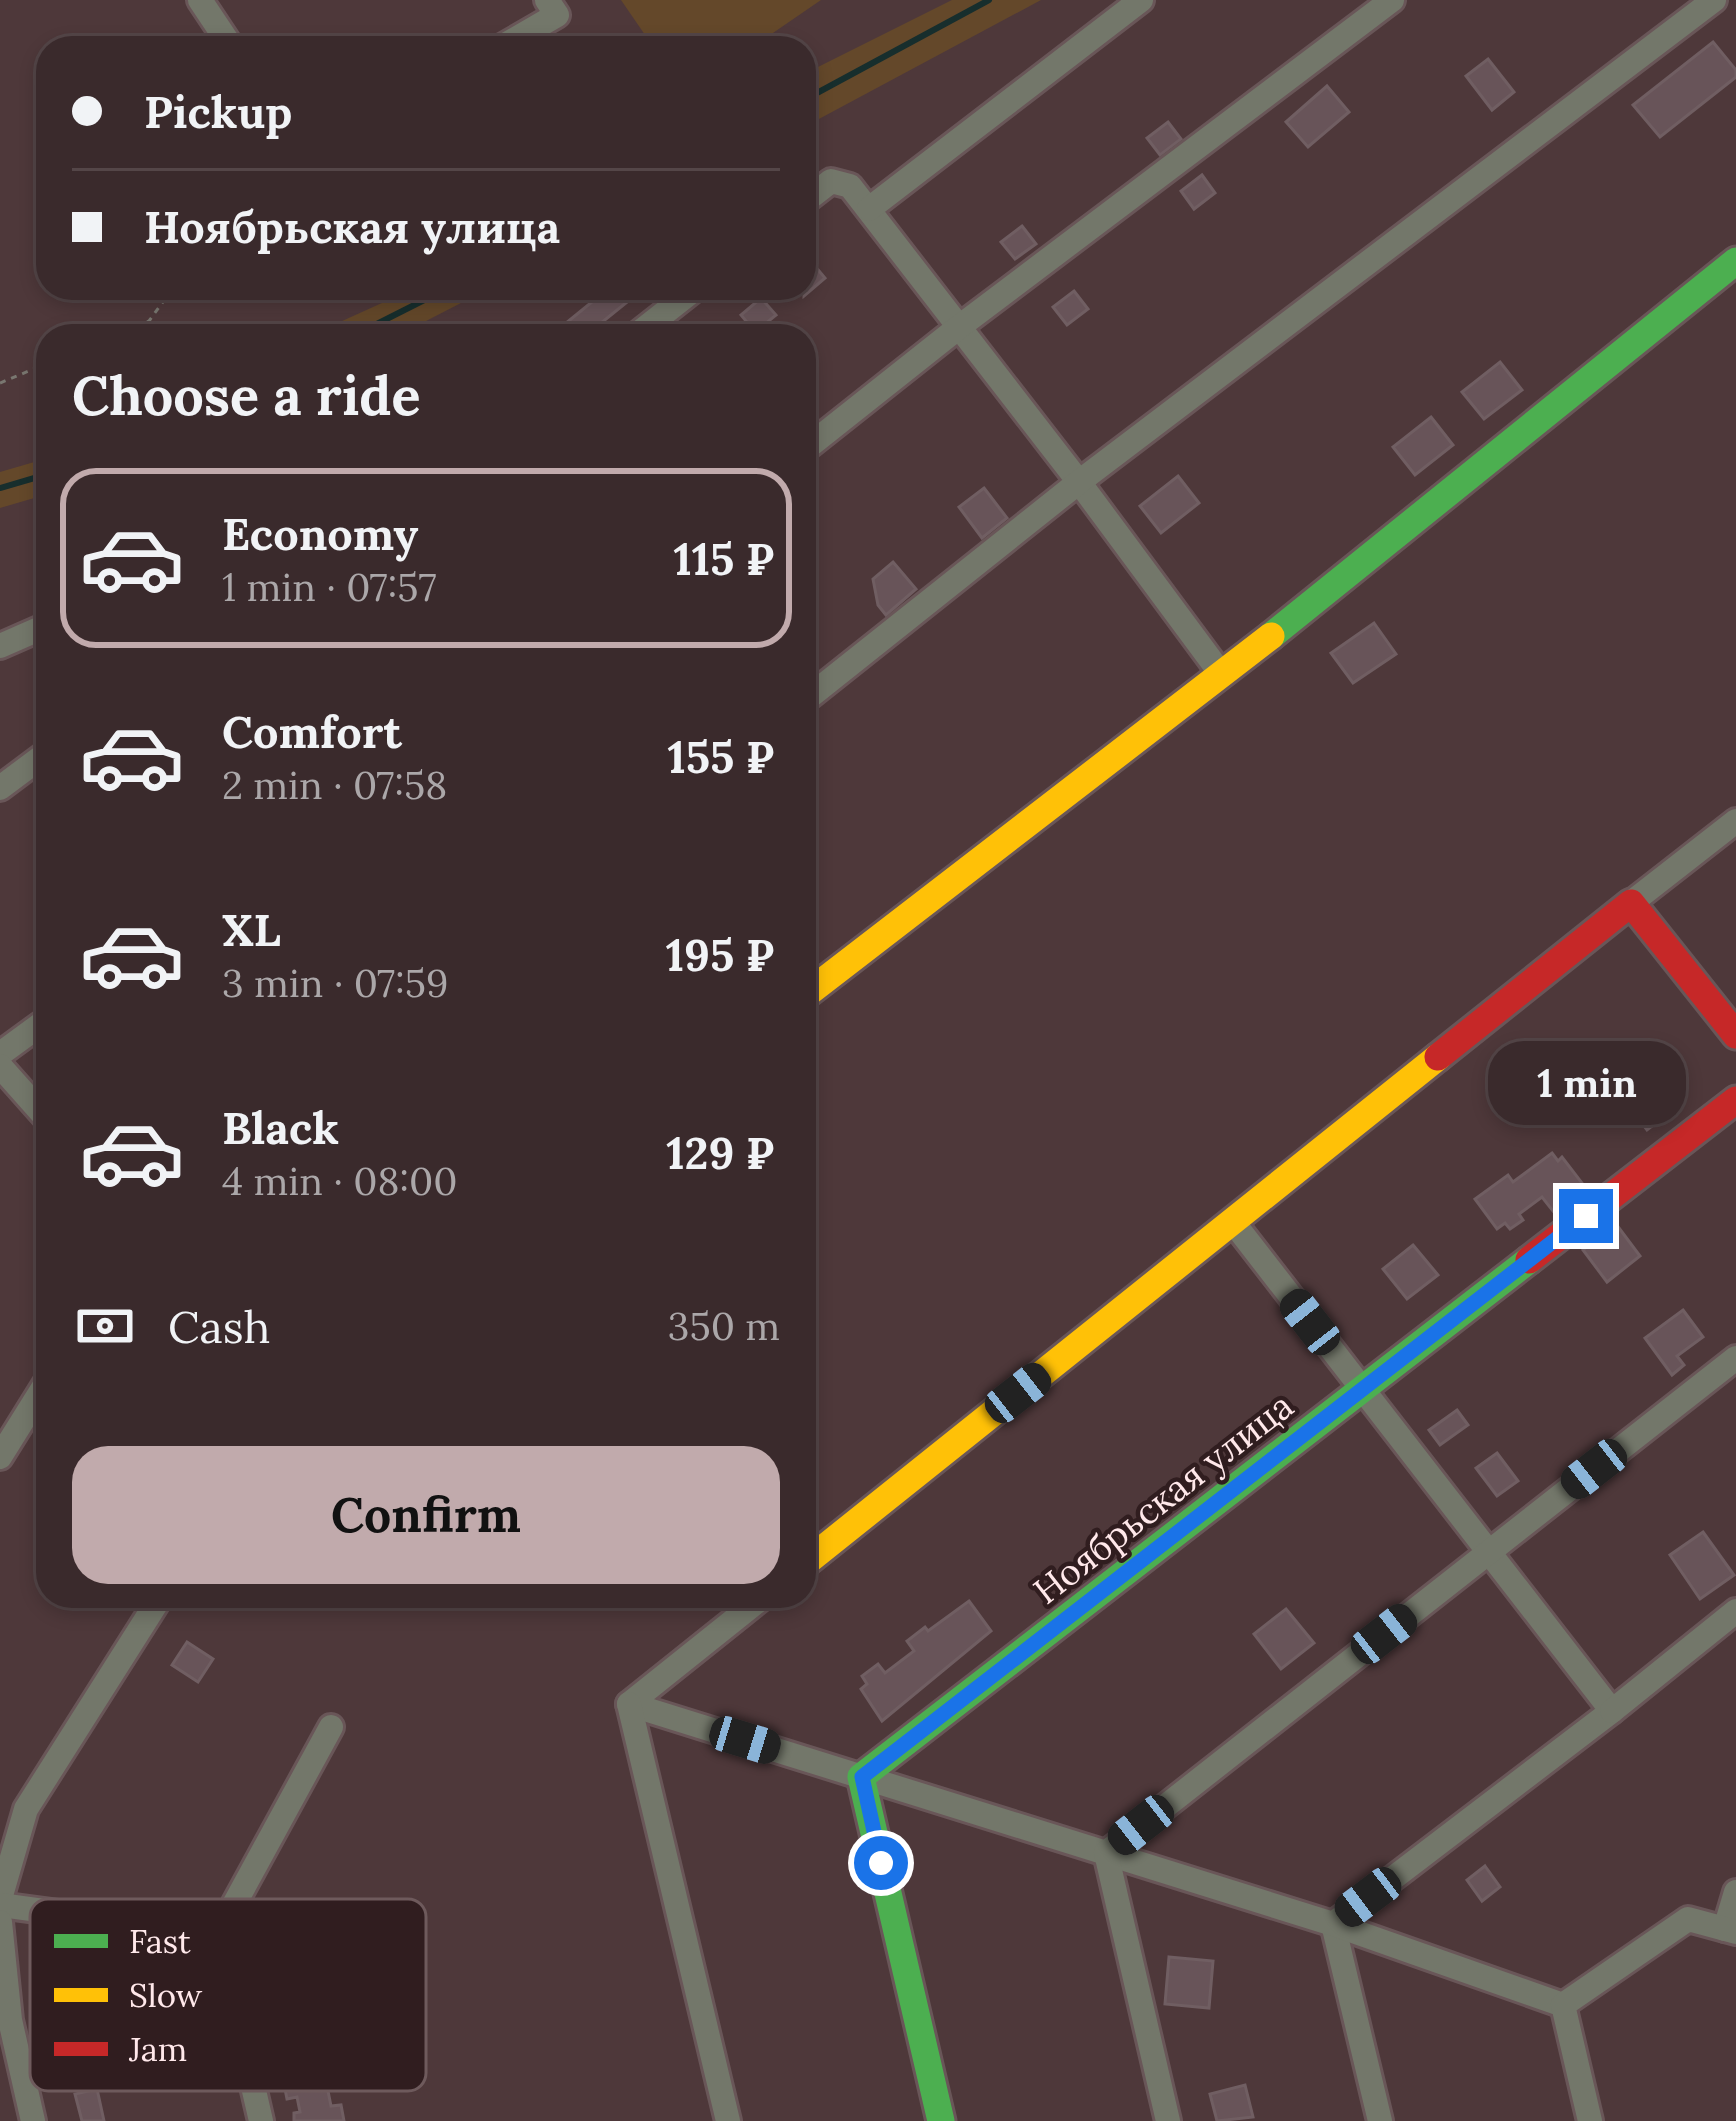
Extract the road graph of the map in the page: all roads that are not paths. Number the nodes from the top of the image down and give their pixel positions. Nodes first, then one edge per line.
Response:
1 (200, 0) edge
2 (548, 0) edge
3 (1141, 0) edge
4 (1392, 0) edge
5 (1714, 0) edge
6 (224, 36) edge
7 (521, 36) edge
8 (816, 193) edge
9 (869, 209) junction
10 (1736, 261) edge
11 (681, 300) edge
12 (650, 324) edge
13 (959, 327) junction
14 (816, 440) edge
15 (1079, 482) junction
16 (36, 630) edge
17 (0, 646) edge
18 (1222, 675) junction
19 (816, 691) edge
20 (36, 761) edge
21 (0, 788) edge
22 (1736, 821) edge
23 (1631, 904) junction
24 (816, 987) edge
25 (36, 1028) edge
26 (1736, 1035) edge
27 (0, 1054) edge
28 (0, 1066) edge
29 (1736, 1100) edge
30 (36, 1106) edge
31 (1233, 1222) junction
32 (1736, 1358) edge
33 (1362, 1389) junction
34 (36, 1399) edge
35 (0, 1457) edge
36 (1489, 1552) junction
37 (816, 1554) edge
38 (153, 1608) edge
39 (749, 1608) edge
40 (1736, 1611) edge
41 (628, 1704) junction
42 (1612, 1711) junction
43 (331, 1727) dead end
44 (862, 1777) junction
45 (1106, 1852) junction
46 (1736, 1892) edge
47 (237, 1899) edge
48 (0, 1902) edge
49 (30, 1906) edge
50 (0, 1922) edge
51 (1334, 1924) junction
52 (1731, 1931) edge
53 (1563, 2005) junction
54 (254, 2091) edge
55 (33, 2121) edge
56 (261, 2121) edge
57 (728, 2121) edge
58 (941, 2121) edge
59 (1168, 2121) edge
60 (1380, 2121) edge
61 (1590, 2121) edge

1 - 6 street
2 - 7 street
3 - 9 street
4 - 13 street
5 - 15 street
8 - 9 street
9 - 13 street
10 - 18 street
11 - 12 street
13 - 14 street
13 - 15 street
15 - 18 street
15 - 19 street
16 - 17 street
18 - 24 street
20 - 21 street
22 - 23 street
23 - 26 street
23 - 31 street
25 - 27 street
28 - 30 street
29 - 33 street, Ноябрьская улица
31 - 33 street
31 - 37 street
32 - 36 street
33 - 36 street
33 - 44 street, Ноябрьская улица
34 - 35 street
36 - 42 street
36 - 45 street
38 - 48 street
39 - 41 street
40 - 42 street
41 - 44 street
41 - 57 street
42 - 51 street
43 - 47 street
44 - 45 street
44 - 58 street
45 - 51 street
45 - 59 street
46 - 52 street
48 - 49 street
50 - 55 street
51 - 53 street
51 - 60 street
52 - 53 street
53 - 61 street
54 - 56 street

